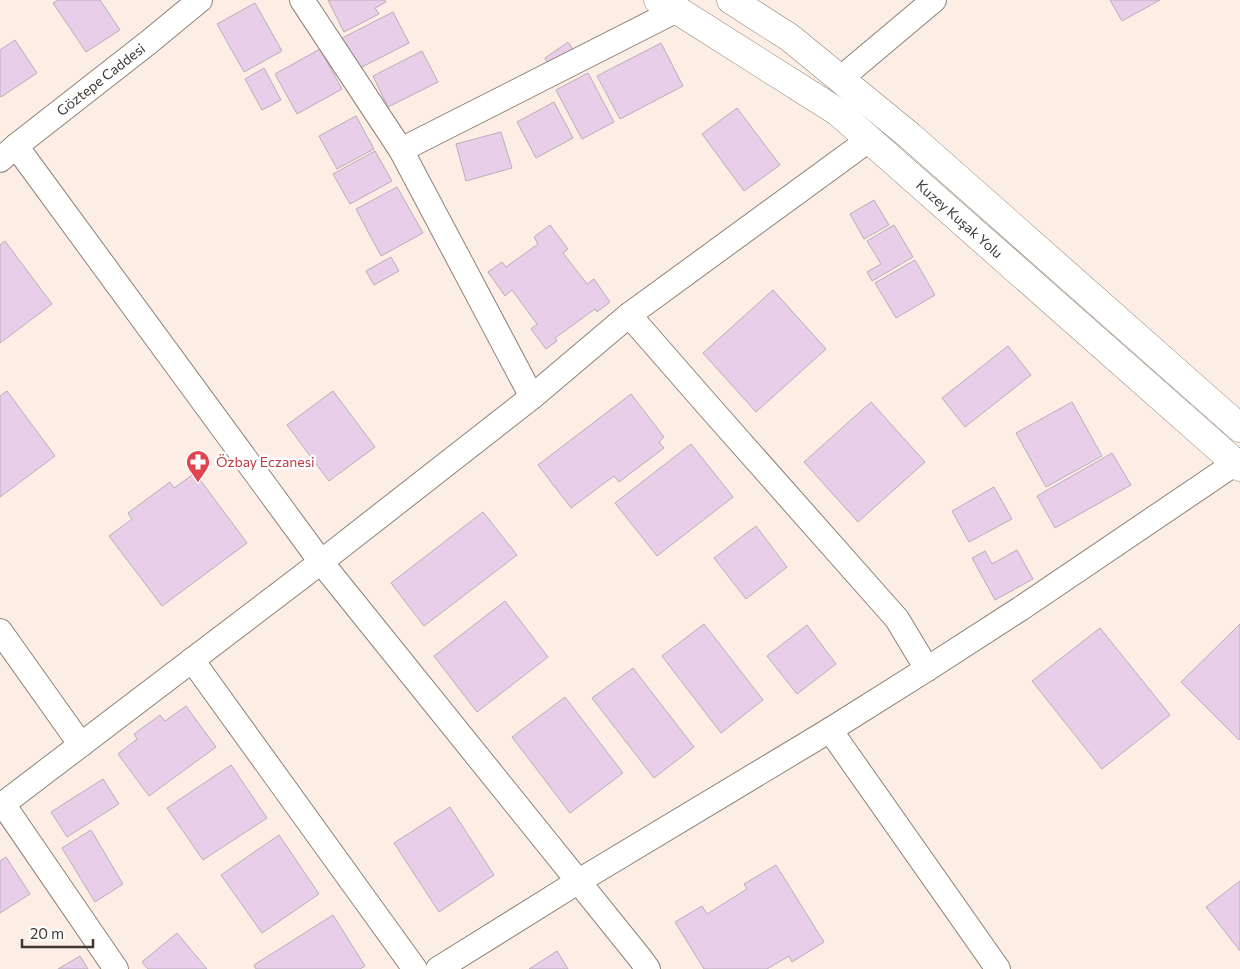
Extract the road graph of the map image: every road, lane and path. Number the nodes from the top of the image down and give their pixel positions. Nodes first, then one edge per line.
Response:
1 (200, 0) edge
2 (302, 0) edge
3 (731, 0) edge
4 (934, 0) edge
5 (667, 5) edge
6 (840, 79) junction
7 (870, 139) junction
8 (401, 150) junction
9 (8, 153) edge
10 (630, 315) junction
11 (532, 397) junction
12 (1240, 428) edge
13 (1239, 463) edge
14 (321, 562) junction
15 (0, 631) edge
16 (192, 660) junction
17 (927, 669) junction
18 (830, 730) junction
19 (80, 745) junction
20 (1, 804) edge
21 (578, 881) junction
22 (116, 969) edge
23 (415, 969) edge
24 (438, 969) edge
25 (648, 969) edge
26 (998, 969) edge

1 - 9 street, Göztepe Caddesi
2 - 8 street
3 - 6 main road, Kuzey Kuşak Yolu
4 - 6 street
5 - 7 main road, Kuzey Kuşak Yolu
5 - 8 street
6 - 12 main road, Kuzey Kuşak Yolu
7 - 10 street
7 - 13 main road, Kuzey Kuşak Yolu
8 - 11 street
9 - 14 street
10 - 11 street
10 - 17 street
11 - 14 street
13 - 17 street
14 - 16 street
14 - 21 street
15 - 19 street
16 - 19 street
16 - 23 street
17 - 18 street
18 - 21 street
18 - 26 street
19 - 20 street
20 - 22 street
21 - 24 street
21 - 25 street

